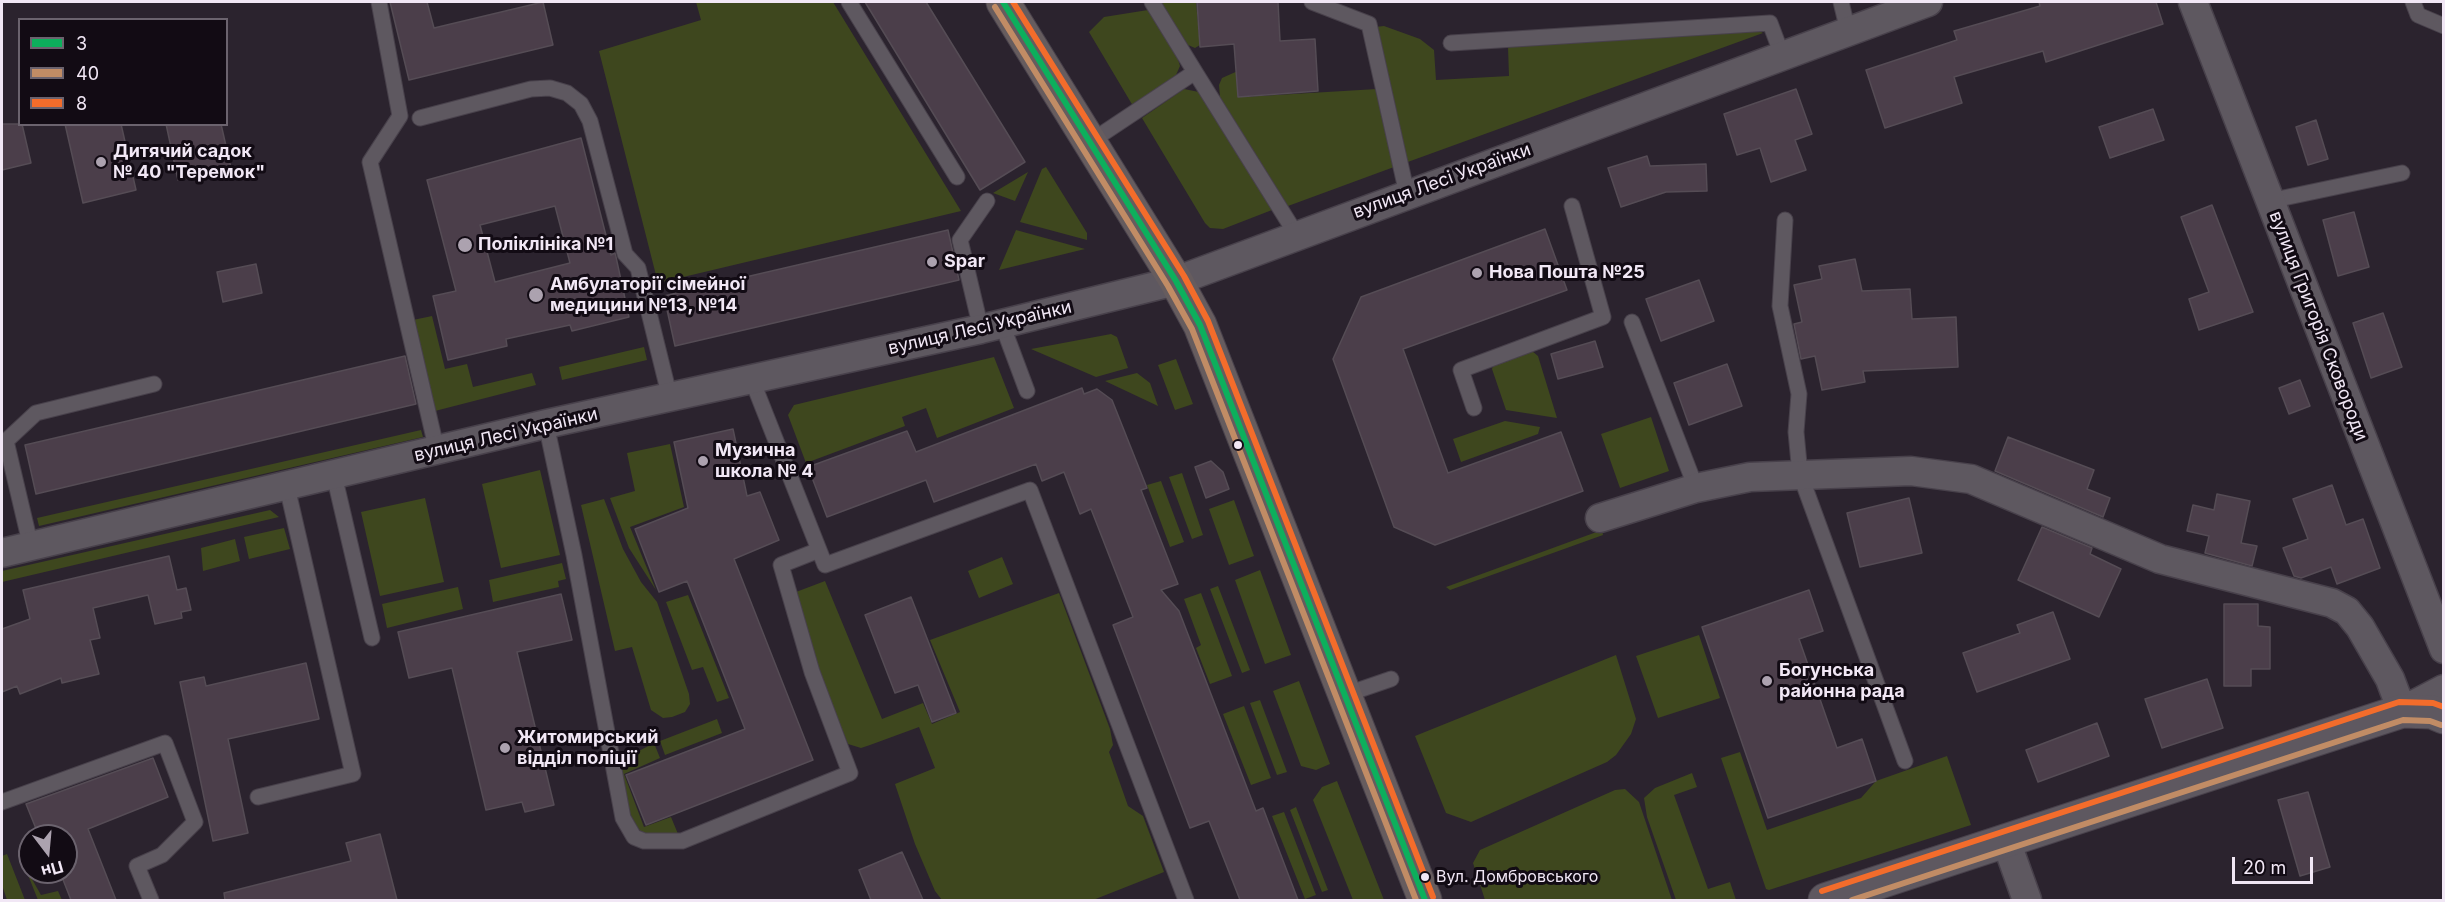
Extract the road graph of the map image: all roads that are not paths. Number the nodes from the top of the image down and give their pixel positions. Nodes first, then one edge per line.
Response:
1 (379, 2) edge
2 (849, 2) edge
3 (1003, 2) edge
4 (1026, 2) edge
5 (1152, 2) edge
6 (1312, 2) edge
7 (1841, 2) edge
8 (1928, 2) edge
9 (2193, 2) edge
10 (2413, 2) edge
11 (2444, 26) edge
12 (1848, 31) junction
13 (1451, 43) dead end
14 (1782, 55) junction
15 (1195, 72) junction
16 (420, 117) dead end
17 (1105, 132) junction
18 (2402, 173) dead end
19 (957, 177) dead end
20 (1407, 194) junction
21 (987, 201) dead end
22 (2270, 201) junction
23 (1572, 206) dead end
24 (1785, 220) dead end
25 (1312, 235) junction
26 (1185, 277) junction
27 (1632, 322) dead end
28 (992, 327) junction
29 (752, 380) junction
30 (154, 384) dead end
31 (1027, 391) dead end
32 (670, 398) junction
33 (1474, 408) dead end
34 (546, 424) junction
35 (437, 451) junction
36 (1800, 474) junction
37 (334, 476) junction
38 (287, 487) junction
39 (1696, 488) junction
40 (1600, 518) dead end
41 (31, 547) junction
42 (819, 550) junction
43 (2, 553) edge
44 (372, 638) dead end
45 (2444, 649) edge
46 (1391, 679) dead end
47 (1359, 690) junction
48 (2430, 707) edge
49 (1905, 761) dead end
50 (258, 797) dead end
51 (2, 802) edge
52 (2006, 841) junction
53 (151, 900) edge
54 (1186, 900) edge
55 (1425, 900) edge
56 (1441, 900) edge
57 (1825, 900) edge
58 (2027, 900) edge

1 - 35 lane
2 - 19 lane
3 - 26 main road
4 - 17 main road
5 - 15 lane
6 - 20 lane
7 - 12 lane
8 - 12 street, вулиця Лесі Українки
9 - 22 street, вулиця Григорія Сковороди
10 - 11 lane
12 - 14 street, вулиця Лесі Українки
13 - 14 lane
14 - 20 street, вулиця Лесі Українки
15 - 17 lane
15 - 25 lane
16 - 32 lane
17 - 26 main road
18 - 22 lane
20 - 25 street, вулиця Лесі Українки
21 - 28 lane
22 - 45 street, вулиця Григорія Сковороди
23 - 33 lane
24 - 36 lane
25 - 26 street, вулиця Лесі Українки
26 - 28 street, вулиця Лесі Українки
26 - 47 main road
26 - 55 main road
27 - 39 lane
28 - 29 street, вулиця Лесі Українки
28 - 31 lane
29 - 32 street, вулиця Лесі Українки
29 - 42 lane
30 - 41 lane
32 - 34 street, вулиця Лесі Українки
34 - 35 street, вулиця Лесі Українки
34 - 42 lane
35 - 37 street, вулиця Лесі Українки
36 - 39 street
36 - 48 street
36 - 49 lane
37 - 38 street, вулиця Лесі Українки
37 - 44 lane
38 - 41 street, вулиця Лесі Українки
38 - 50 lane
39 - 40 street
41 - 43 street, вулиця Лесі Українки
42 - 54 lane
46 - 47 lane
47 - 56 main road
48 - 52 street
51 - 53 lane
52 - 57 street
52 - 58 street

